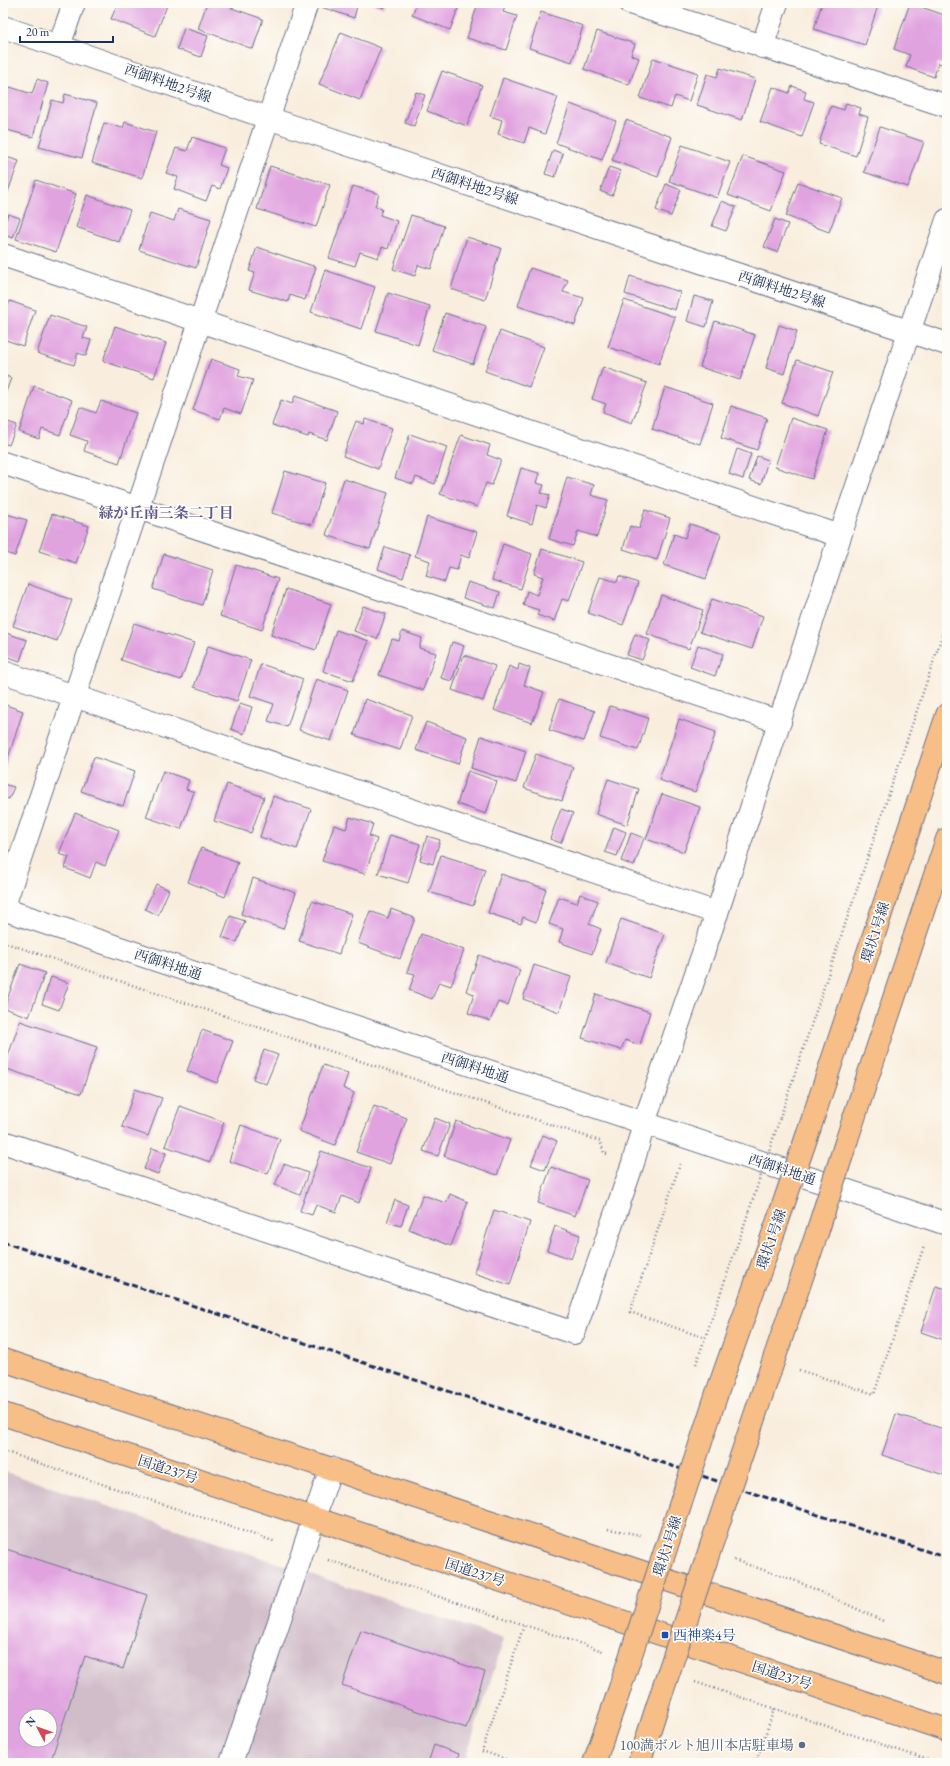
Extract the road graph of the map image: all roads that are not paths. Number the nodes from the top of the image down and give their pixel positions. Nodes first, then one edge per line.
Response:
1 (74, 3) edge
2 (307, 3) edge
3 (630, 3) edge
4 (777, 3) edge
5 (3, 27) edge
6 (59, 46) junction
7 (762, 47) junction
8 (947, 106) edge
9 (268, 118) junction
10 (947, 220) edge
11 (3, 255) edge
12 (200, 321) junction
13 (908, 331) junction
14 (947, 344) edge
15 (3, 463) edge
16 (137, 508) junction
17 (840, 536) junction
18 (3, 672) edge
19 (74, 696) junction
20 (947, 715) edge
21 (780, 722) junction
22 (947, 839) edge
23 (3, 909) edge
24 (717, 913) junction
25 (644, 1123) junction
26 (3, 1142) edge
27 (947, 1224) edge
28 (3, 1360) edge
29 (3, 1414) edge
30 (331, 1468) junction
31 (313, 1518) junction
32 (947, 1673) edge
33 (947, 1730) edge
34 (231, 1763) edge
35 (594, 1763) edge
36 (639, 1763) edge

1 - 6 street
2 - 9 street
3 - 7 street
4 - 7 street
5 - 6 street, 西御料地2号線
6 - 9 street, 西御料地2号線
7 - 8 street
9 - 12 street
9 - 13 street, 西御料地2号線
10 - 13 street
11 - 12 street
12 - 16 street
12 - 17 street
13 - 14 street, 西御料地2号線
13 - 17 street
15 - 16 street
16 - 19 street
16 - 21 street
17 - 21 street
18 - 19 street
19 - 23 street
19 - 24 street
20 - 35 main road, 環状1号線, bridge
21 - 24 street
22 - 36 main road, bridge
23 - 25 street, 西御料地通
24 - 25 street
25 - 26 street
25 - 27 street, 西御料地通
28 - 30 main road
29 - 31 main road, 国道237号
30 - 31 street
30 - 32 main road
31 - 33 main road, 国道237号
31 - 34 street

